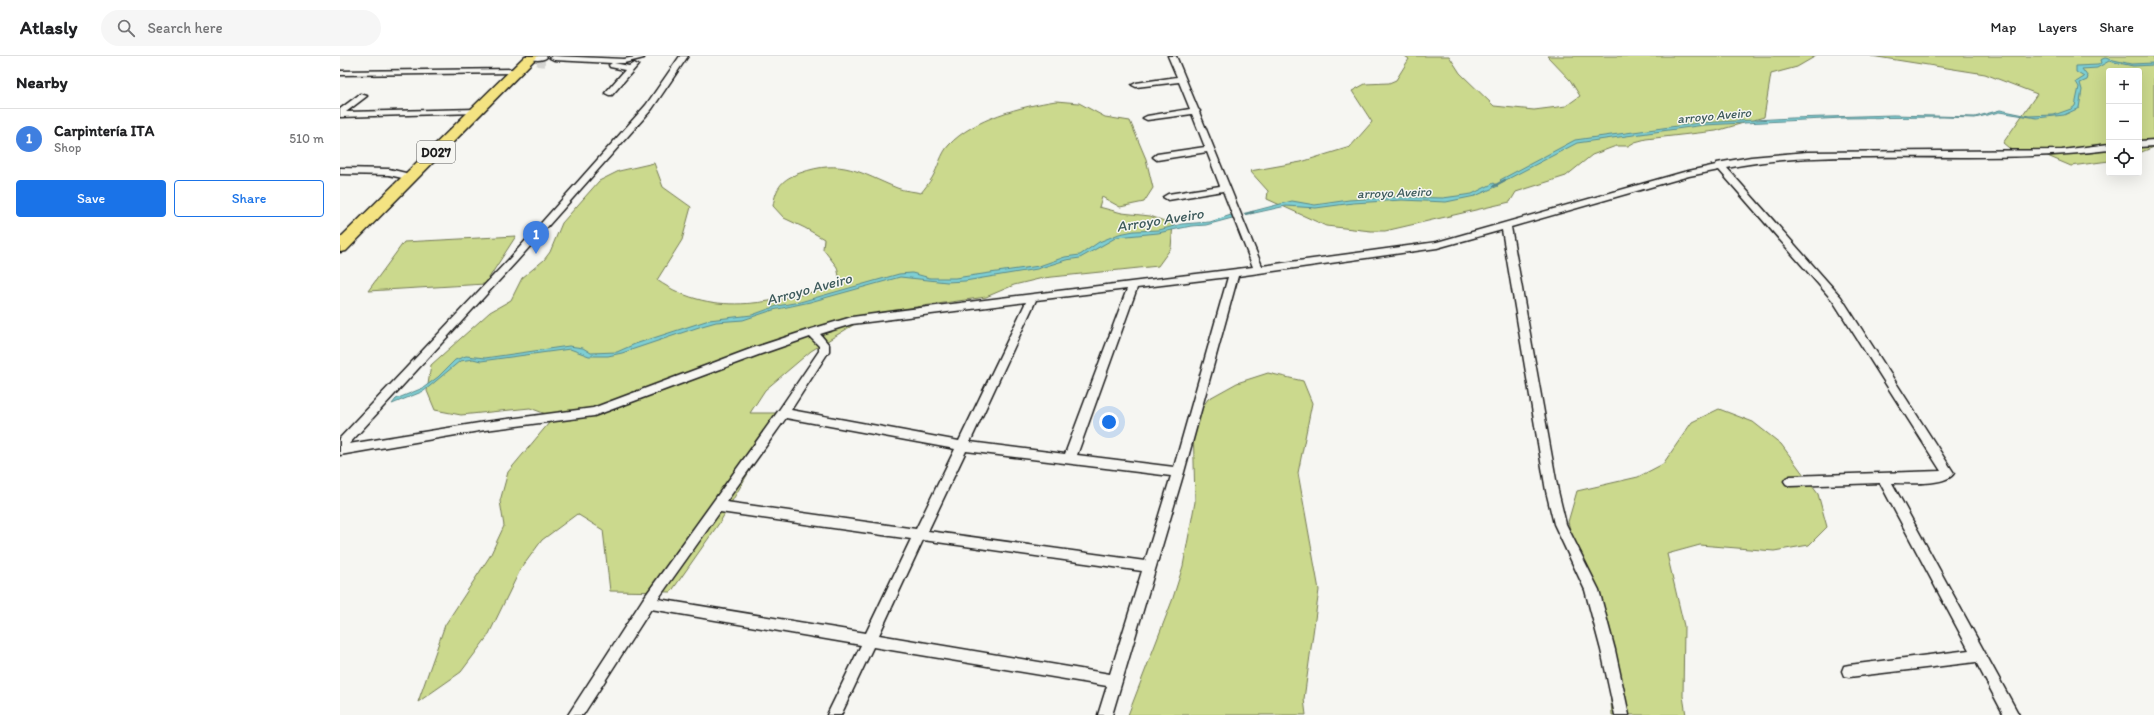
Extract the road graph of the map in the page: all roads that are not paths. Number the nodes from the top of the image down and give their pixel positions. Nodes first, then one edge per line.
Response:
1 (684, 56) edge
2 (1172, 56) edge
3 (641, 57) edge
4 (536, 61) edge
5 (631, 69) junction
6 (340, 73) edge
7 (1182, 79) junction
8 (1136, 85) dead end
9 (609, 93) dead end
10 (363, 96) dead end
11 (476, 111) junction
12 (1196, 111) junction
13 (340, 114) edge
14 (1147, 118) dead end
15 (2154, 143) edge
16 (2142, 144) edge
17 (2106, 148) edge
18 (1211, 149) junction
19 (1157, 157) dead end
20 (1720, 166) junction
21 (340, 171) edge
22 (411, 178) junction
23 (1226, 188) junction
24 (1168, 197) dead end
25 (1506, 226) junction
26 (340, 247) edge
27 (1258, 270) junction
28 (1234, 273) junction
29 (1133, 286) junction
30 (1033, 297) junction
31 (812, 333) junction
32 (783, 413) junction
33 (340, 446) edge
34 (962, 446) junction
35 (340, 450) edge
36 (1069, 460) junction
37 (1178, 472) junction
38 (1884, 480) junction
39 (1790, 481) dead end
40 (716, 506) junction
41 (920, 534) junction
42 (1149, 567) junction
43 (648, 603) junction
44 (870, 640) junction
45 (1979, 655) junction
46 (1849, 671) dead end
47 (1116, 681) junction
48 (575, 715) edge
49 (834, 715) edge
50 (1105, 715) edge
51 (1622, 715) edge
52 (2012, 715) edge

1 - 33 street
2 - 7 street
3 - 4 street
3 - 5 street
4 - 5 street
4 - 6 street
4 - 11 main road, D027
5 - 9 street
7 - 8 street
7 - 12 street
10 - 13 street
11 - 13 street
11 - 22 main road, D027
12 - 14 street
12 - 18 street
15 - 16 street
17 - 20 street
18 - 19 street
18 - 23 street
20 - 25 street
20 - 38 street
21 - 22 street
22 - 26 main road, D027
23 - 24 street
23 - 27 street
25 - 27 street
25 - 51 street
27 - 28 street
28 - 29 street
28 - 37 street
29 - 30 street
29 - 36 street
30 - 31 street
30 - 34 street
31 - 32 street
31 - 35 street
32 - 34 street
32 - 40 street
34 - 36 street
34 - 41 street
36 - 37 street
37 - 42 street
38 - 39 street
38 - 45 street
40 - 41 street
40 - 43 street
41 - 42 street
41 - 44 street
42 - 47 street
43 - 44 street
43 - 48 street
44 - 47 street
44 - 49 street
45 - 46 street
45 - 52 street
47 - 50 street

